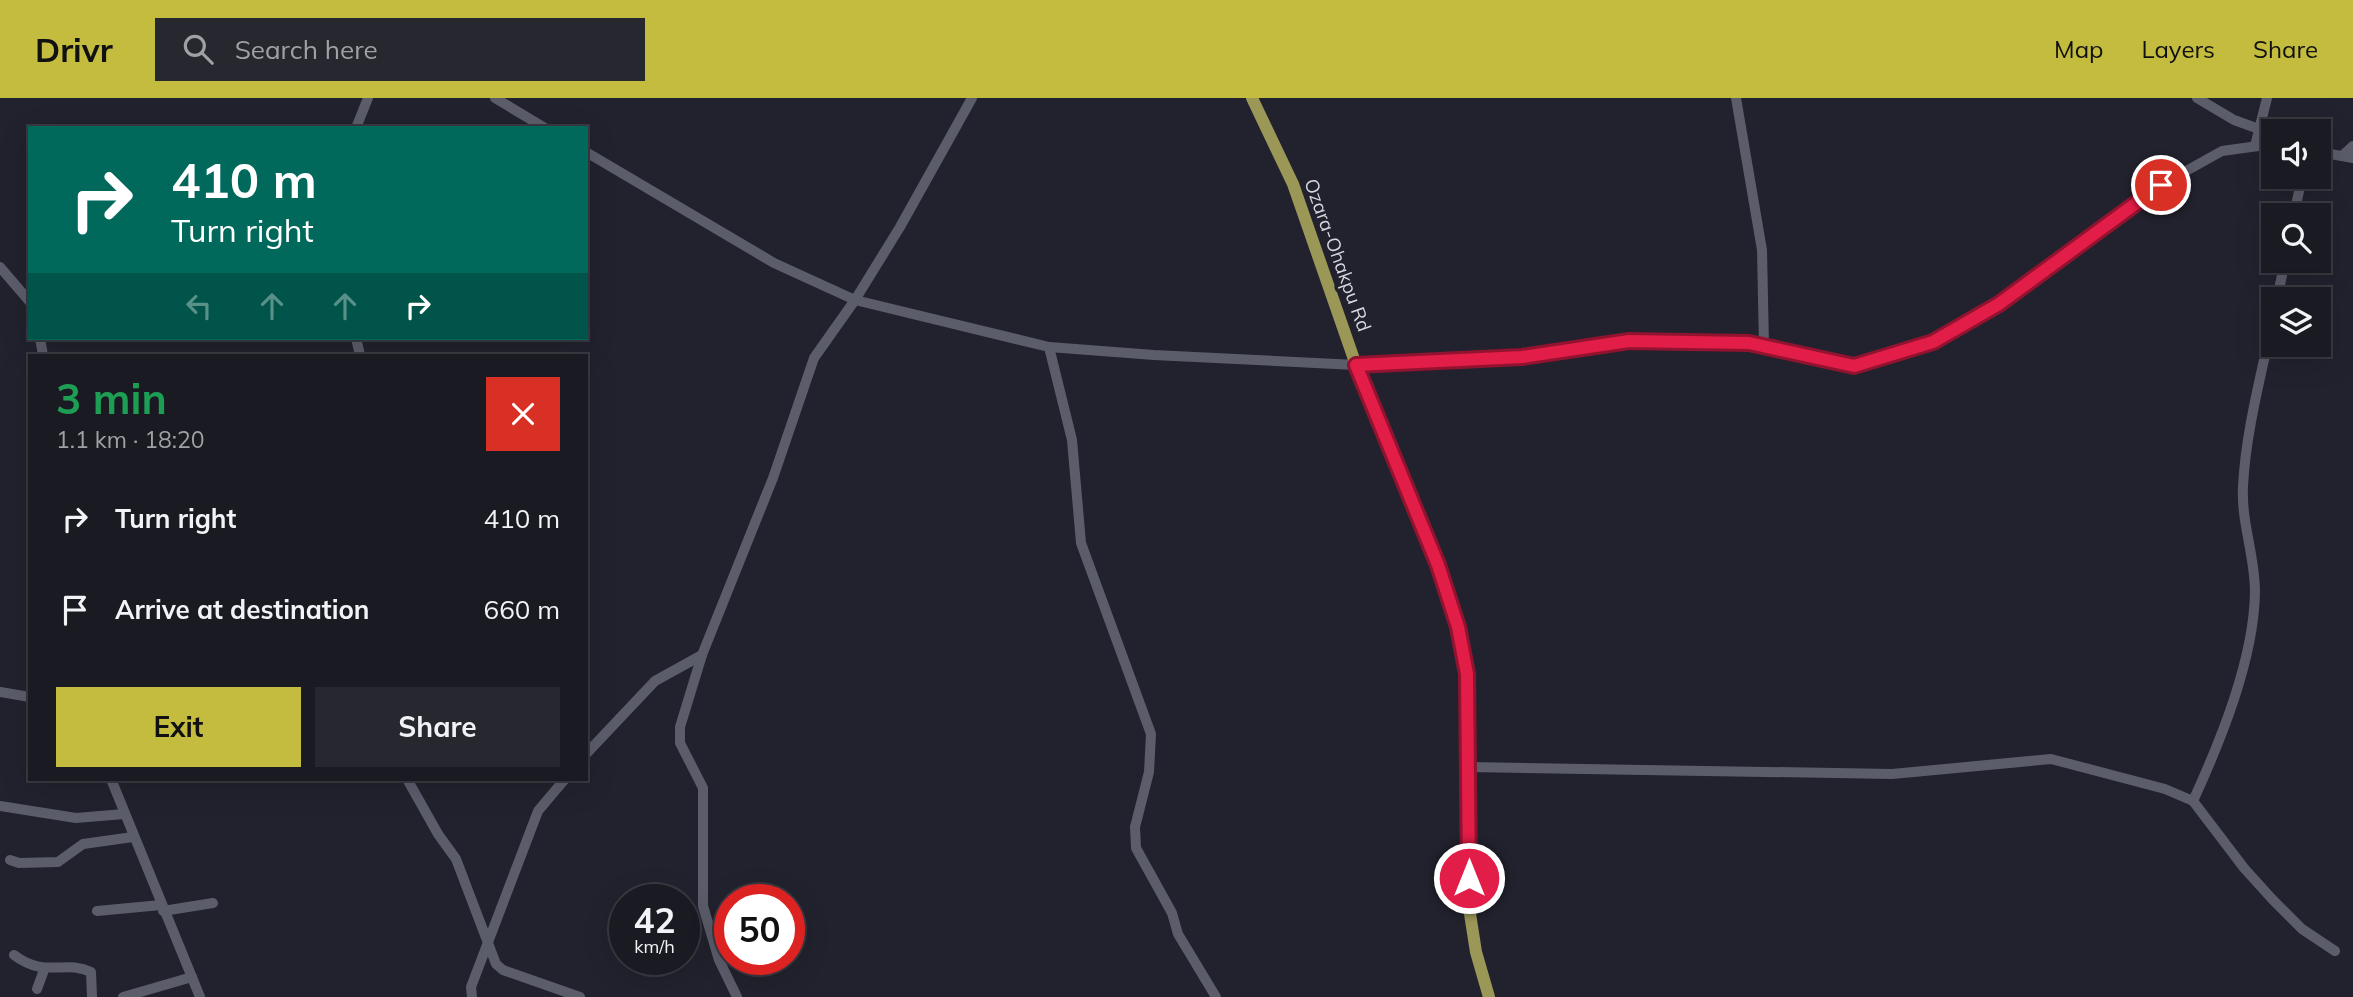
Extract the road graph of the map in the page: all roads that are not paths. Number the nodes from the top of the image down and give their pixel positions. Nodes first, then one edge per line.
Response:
1 (368, 98) edge
2 (495, 98) edge
3 (972, 98) edge
4 (1252, 98) edge
5 (1736, 98) edge
6 (2197, 98) edge
7 (2267, 98) edge
8 (357, 126) edge
9 (542, 126) edge
10 (2259, 129) junction
11 (2261, 145) edge
12 (2255, 146) junction
13 (2353, 146) edge
14 (588, 153) edge
15 (2331, 154) edge
16 (2342, 156) junction
17 (2353, 158) edge
18 (0, 267) edge
19 (28, 300) edge
20 (855, 300) junction
21 (1764, 346) junction
22 (1049, 347) junction
23 (2265, 357) edge
24 (1356, 365) junction
25 (702, 654) junction
26 (0, 692) edge
27 (28, 696) edge
28 (588, 752) edge
29 (1469, 767) junction
30 (112, 781) edge
31 (408, 781) edge
32 (563, 781) edge
33 (2193, 801) junction
34 (0, 806) edge
35 (124, 814) junction
36 (133, 837) junction
37 (10, 860) dead end
38 (213, 903) dead end
39 (162, 908) junction
40 (97, 911) dead end
41 (488, 942) junction
42 (2335, 951) dead end
43 (15, 955) dead end
44 (44, 970) junction
45 (192, 977) junction
46 (37, 989) dead end
47 (92, 997) edge
48 (123, 997) edge
49 (200, 997) edge
50 (472, 997) edge
51 (580, 997) edge
52 (737, 997) edge
53 (1216, 997) edge
54 (1489, 997) edge

1 - 8 street
2 - 9 street
3 - 20 street
4 - 24 main road, Ozara-Ohakpu Rd
5 - 21 street
6 - 10 street
7 - 10 street
10 - 12 street
11 - 12 street
12 - 21 street
13 - 16 street
14 - 20 street
15 - 16 street
16 - 17 street
18 - 19 street
20 - 22 street
20 - 25 street
21 - 24 street
22 - 24 street
22 - 53 street
23 - 33 street
24 - 29 main road, Ozara-Ohakpu Rd
25 - 28 street
25 - 52 street
26 - 27 street
29 - 33 street
29 - 54 main road, Ozara-Ohakpu Rd
30 - 35 street
31 - 41 street
32 - 41 street
33 - 42 street
34 - 35 street
35 - 36 street
36 - 37 street
36 - 39 street
38 - 39 street
39 - 40 street
39 - 45 street
41 - 50 street
41 - 51 street
43 - 44 street
44 - 46 street
44 - 47 street
45 - 48 street
45 - 49 street

